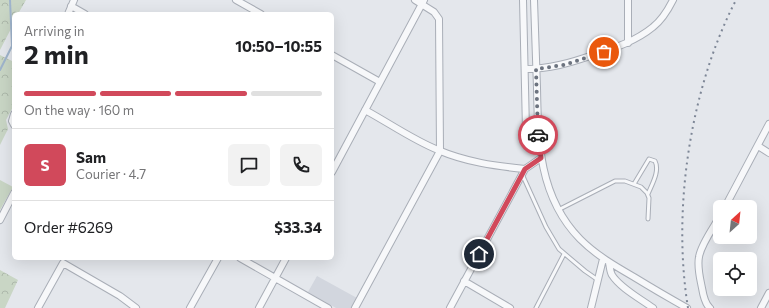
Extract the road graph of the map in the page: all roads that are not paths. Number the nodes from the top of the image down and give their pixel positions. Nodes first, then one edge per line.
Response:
1 (74, 0) edge
2 (236, 0) edge
3 (415, 0) edge
4 (523, 0) edge
5 (534, 0) edge
6 (628, 0) edge
7 (673, 0) edge
8 (423, 2) edge
9 (72, 6) junction
10 (69, 12) edge
11 (82, 12) edge
12 (257, 12) edge
13 (628, 43) junction
14 (334, 56) edge
15 (525, 69) junction
16 (536, 69) junction
17 (380, 82) junction
18 (365, 110) junction
19 (769, 124) edge
20 (539, 146) junction
21 (758, 146) junction
22 (440, 151) junction
23 (769, 153) edge
24 (541, 158) junction
25 (334, 165) edge
26 (524, 172) junction
27 (634, 184) junction
28 (648, 194) junction
29 (12, 197) edge
30 (729, 200) edge
31 (558, 210) junction
32 (648, 219) dead end
33 (0, 220) edge
34 (713, 228) edge
35 (564, 254) junction
36 (603, 259) junction
37 (217, 260) edge
38 (244, 260) edge
39 (285, 260) edge
40 (609, 263) junction
41 (275, 278) junction
42 (598, 280) junction
43 (464, 281) junction
44 (769, 293) edge
45 (38, 308) edge
46 (136, 308) edge
47 (190, 308) edge
48 (259, 308) edge
49 (328, 308) edge
50 (355, 308) edge
51 (450, 308) edge
52 (510, 308) edge
53 (536, 308) edge
54 (591, 308) edge
55 (653, 308) edge
56 (687, 308) edge
57 (710, 308) edge
58 (761, 308) edge

1 - 9 street
2 - 12 street
3 - 8 street
4 - 15 street
5 - 16 street
6 - 13 street
7 - 13 street
8 - 17 street
8 - 22 street
9 - 10 street
9 - 11 street
13 - 16 street
14 - 17 street
15 - 16 street
15 - 20 street
16 - 20 street
17 - 18 street
18 - 22 street
18 - 25 street
19 - 21 street
20 - 24 street
21 - 23 street
21 - 30 street
22 - 26 street
22 - 50 street
24 - 26 street
24 - 31 street
26 - 35 lane
26 - 43 street
27 - 28 lane
27 - 28 lane
27 - 31 lane
28 - 32 lane
29 - 33 street
31 - 36 street
34 - 57 street
35 - 42 lane
35 - 53 lane
36 - 40 street
36 - 42 street
37 - 47 street
38 - 41 street
39 - 41 street
40 - 55 street
40 - 56 street
41 - 48 street
41 - 49 street
42 - 54 street
43 - 51 street
43 - 52 street
44 - 58 street
45 - 46 street

